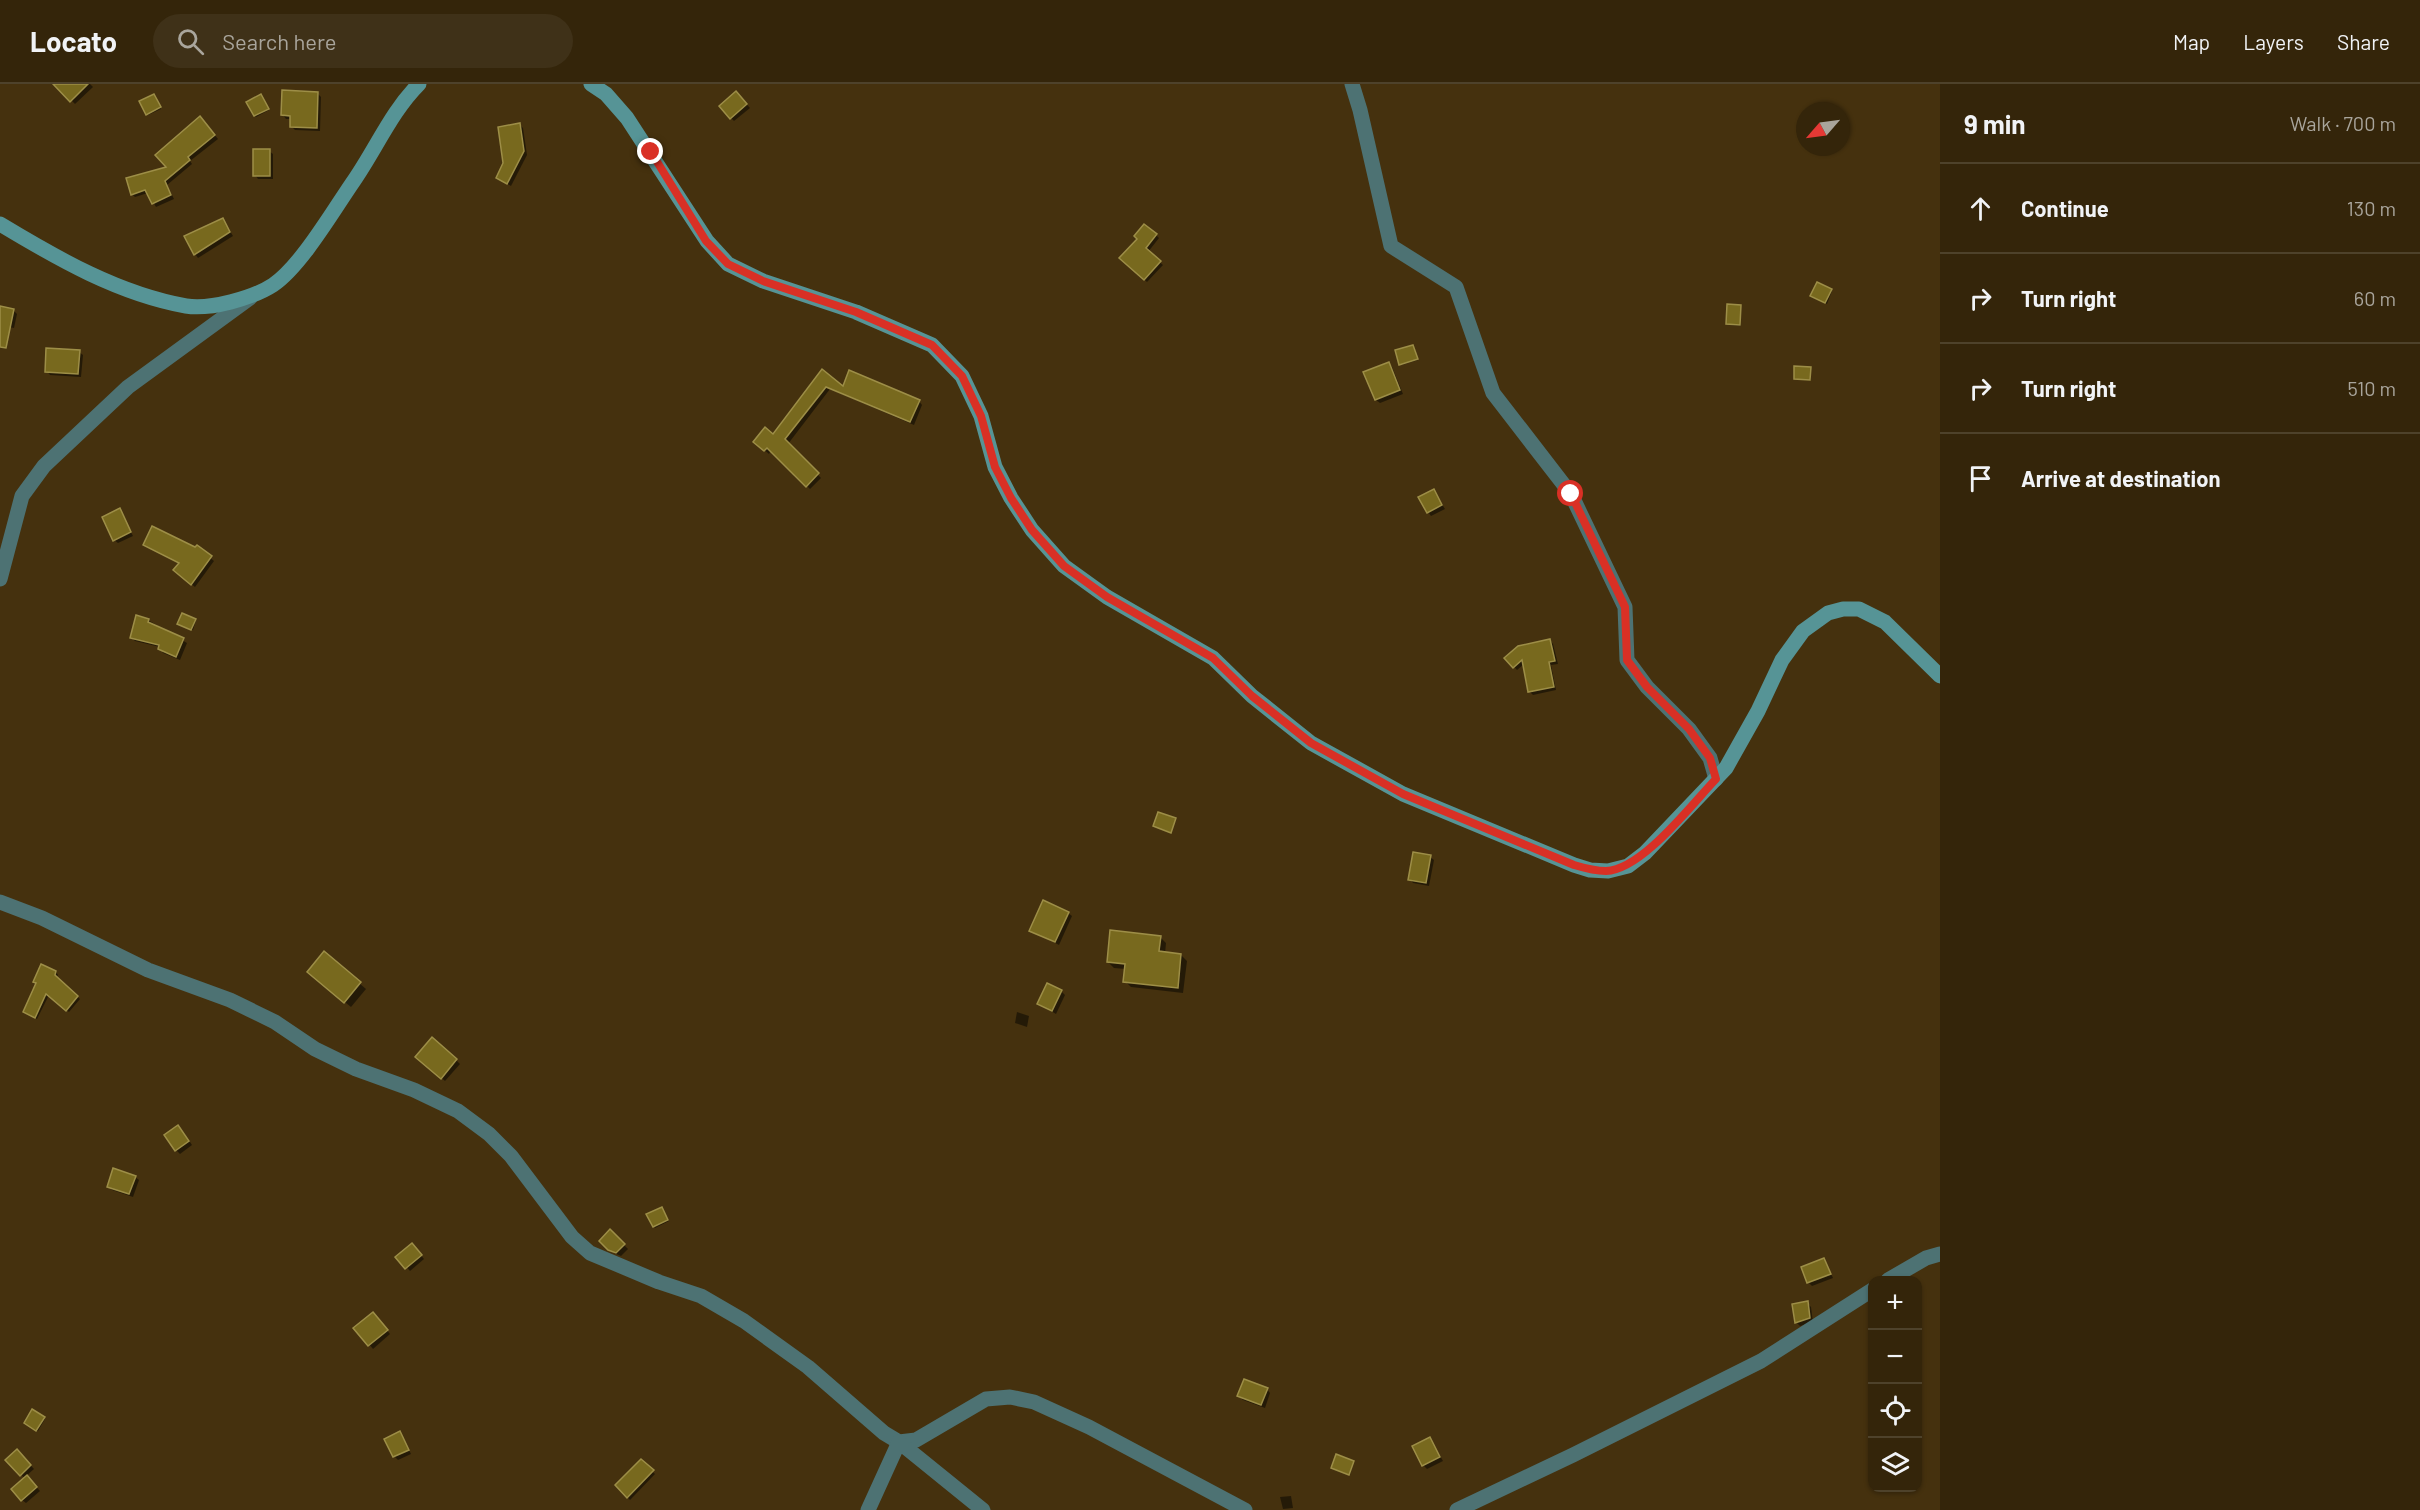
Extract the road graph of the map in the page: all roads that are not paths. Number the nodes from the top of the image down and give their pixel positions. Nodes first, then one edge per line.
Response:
1 (419, 84) edge
2 (591, 84) edge
3 (1352, 84) edge
4 (0, 224) edge
5 (250, 298) junction
6 (0, 579) edge
7 (1940, 676) edge
8 (1716, 779) junction
9 (0, 902) edge
10 (1940, 1254) edge
11 (1896, 1276) edge
12 (1868, 1293) edge
13 (899, 1442) junction
14 (868, 1510) edge
15 (983, 1510) edge
16 (1245, 1510) edge
17 (1457, 1510) edge

1 - 5 main road
2 - 8 main road
3 - 8 street
4 - 5 main road
5 - 6 street
7 - 8 main road
9 - 13 street
10 - 11 street
12 - 17 street
13 - 14 street
13 - 15 street
13 - 16 street

